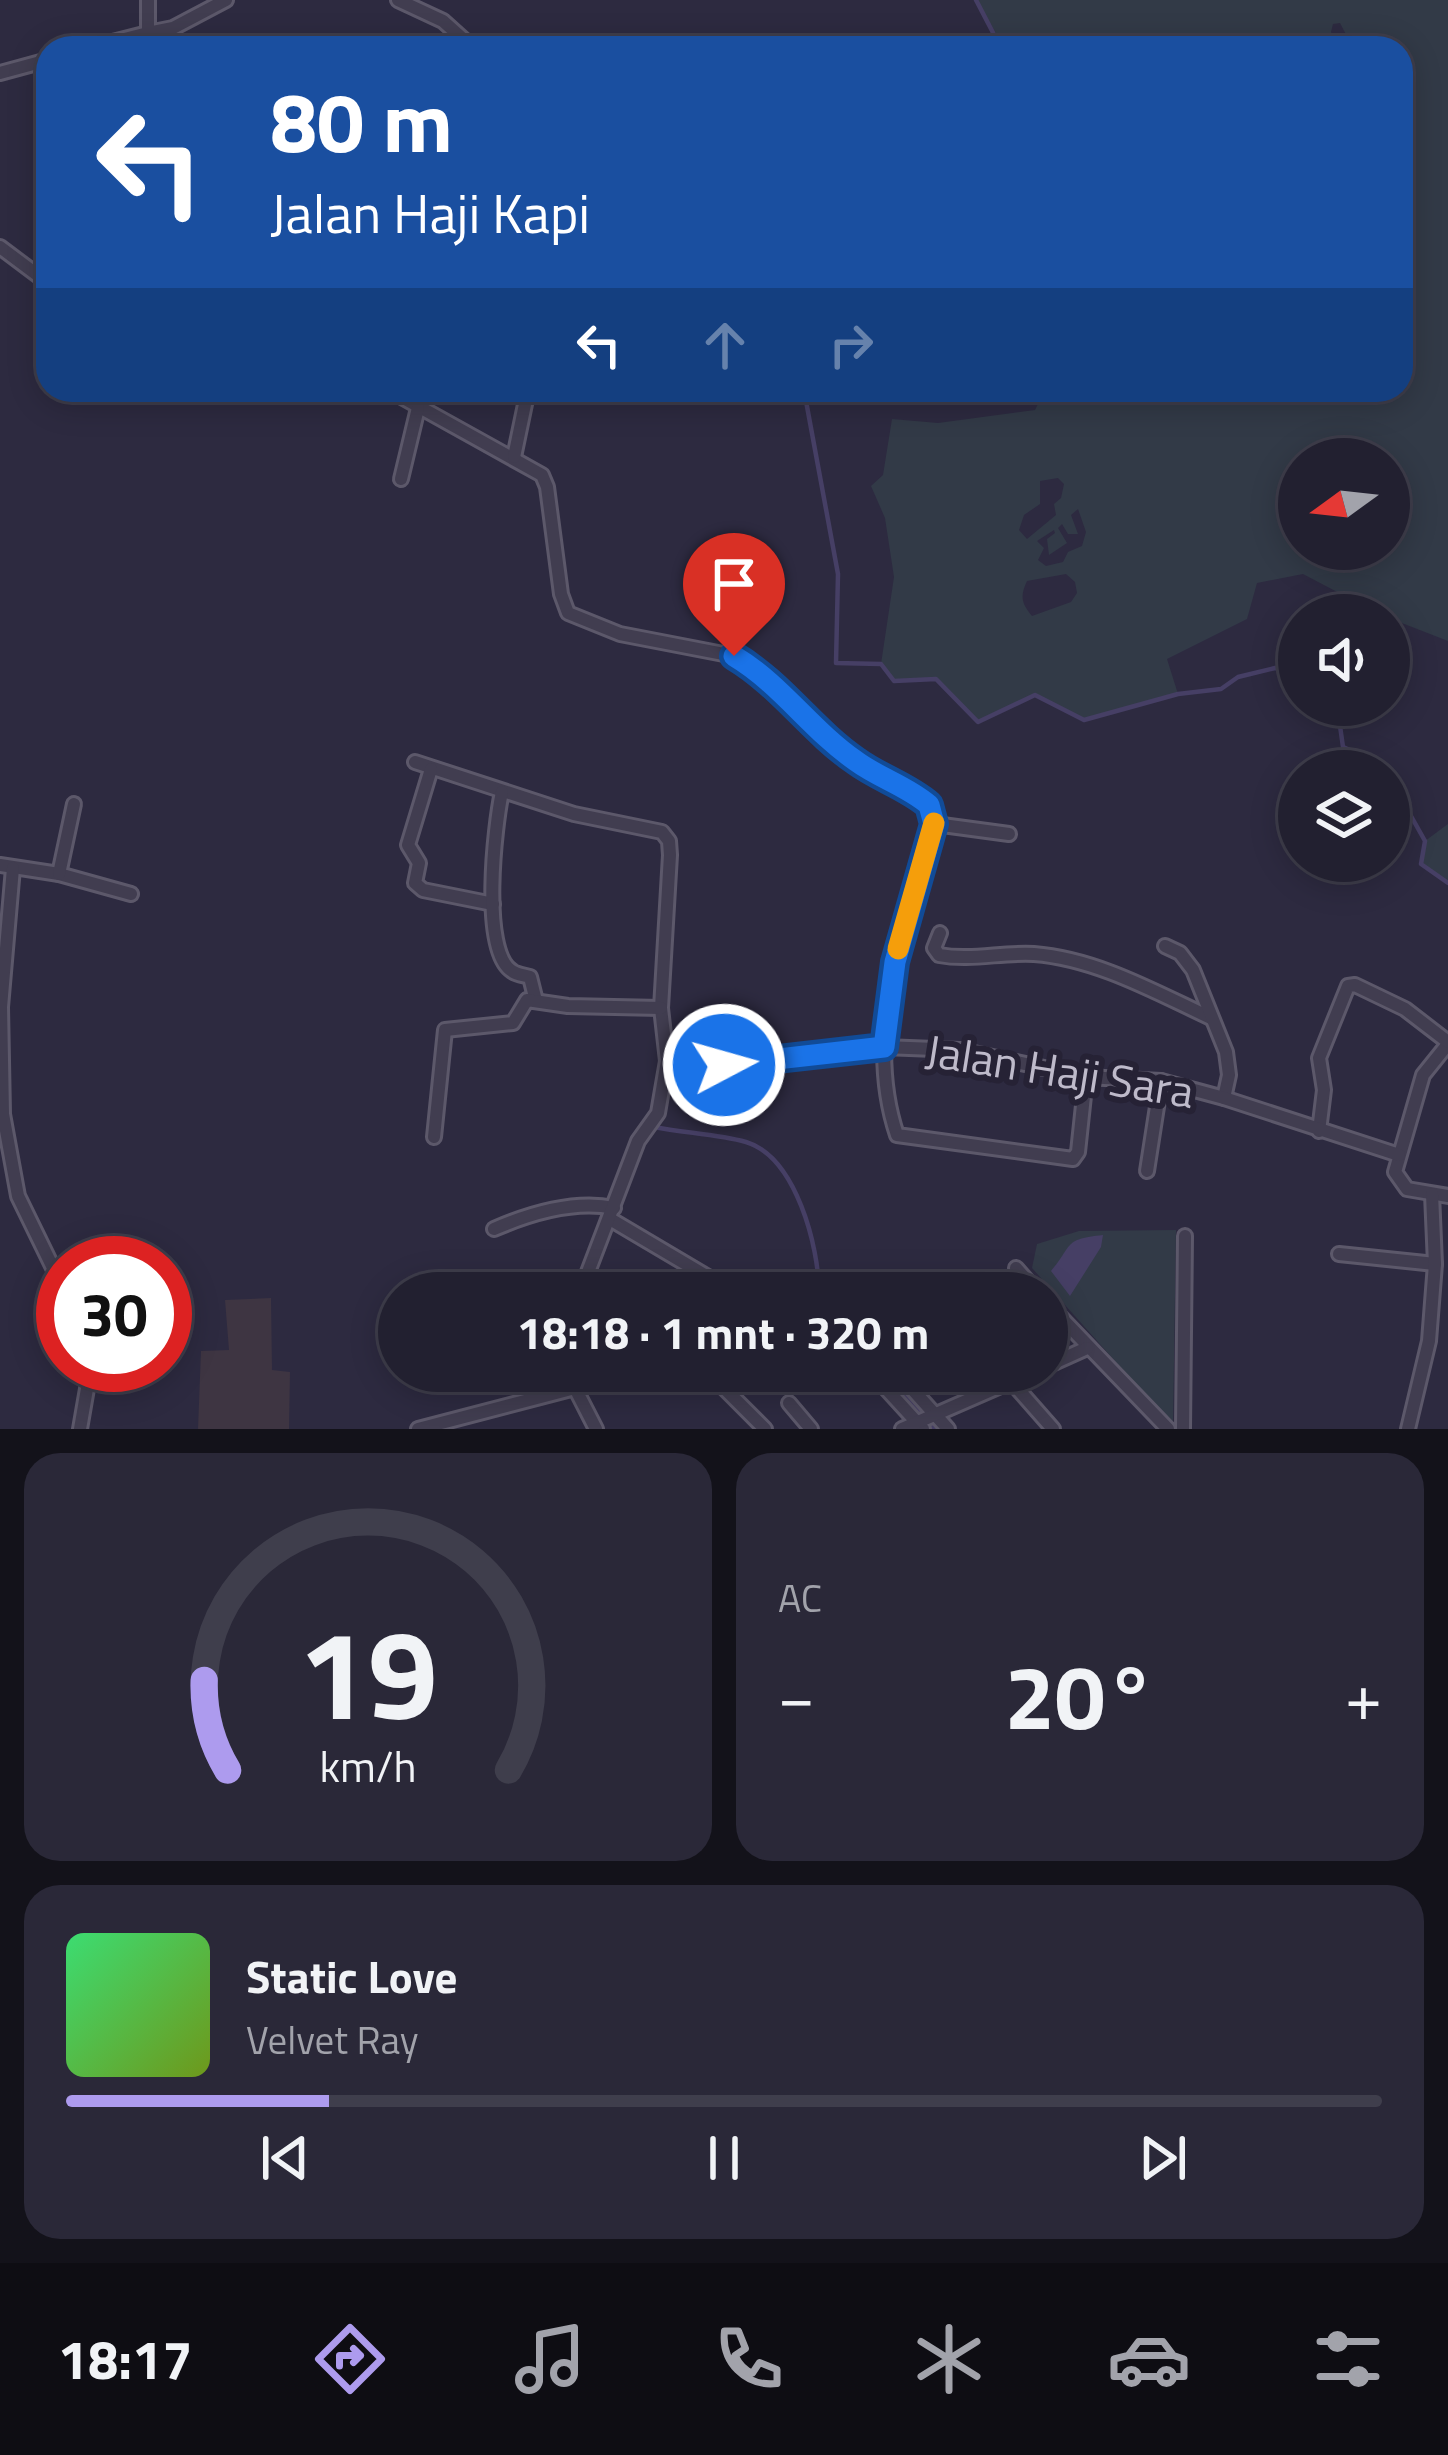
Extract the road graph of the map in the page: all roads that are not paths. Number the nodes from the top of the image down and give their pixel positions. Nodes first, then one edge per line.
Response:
1 (148, 0) edge
2 (226, 0) edge
3 (398, 0) edge
4 (148, 33) junction
5 (136, 36) edge
6 (460, 36) edge
7 (36, 63) edge
8 (0, 73) edge
9 (0, 247) edge
10 (36, 274) edge
11 (406, 402) edge
12 (526, 402) edge
13 (418, 408) junction
14 (514, 458) junction
15 (400, 479) dead end
16 (415, 762) dead end
17 (431, 770) junction
18 (502, 792) junction
19 (74, 804) dead end
20 (934, 824) junction
21 (1009, 834) dead end
22 (7, 867) edge
23 (59, 874) junction
24 (131, 894) dead end
25 (493, 904) junction
26 (940, 932) dead end
27 (1165, 946) dead end
28 (536, 1001) junction
29 (661, 1008) junction
30 (1211, 1018) junction
31 (1448, 1043) edge
32 (884, 1047) junction
33 (667, 1061) junction
34 (1086, 1077) junction
35 (1161, 1081) junction
36 (1224, 1097) junction
37 (1319, 1131) junction
38 (434, 1137) dead end
39 (1399, 1155) junction
40 (1147, 1171) dead end
41 (1432, 1194) junction
42 (1448, 1196) edge
43 (612, 1214) junction
44 (494, 1229) dead end
45 (1185, 1235) dead end
46 (37, 1236) edge
47 (1339, 1254) dead end
48 (1435, 1264) junction
49 (1016, 1268) dead end
50 (589, 1272) edge
51 (702, 1272) edge
52 (1020, 1272) edge
53 (1068, 1327) edge
54 (1087, 1348) junction
55 (1068, 1357) edge
56 (86, 1392) edge
57 (559, 1392) edge
58 (576, 1392) edge
59 (728, 1392) edge
60 (893, 1392) edge
61 (908, 1392) edge
62 (976, 1392) edge
63 (1020, 1392) edge
64 (789, 1403) dead end
65 (924, 1420) edge
66 (80, 1429) edge
67 (418, 1429) edge
68 (596, 1429) edge
69 (765, 1429) edge
70 (811, 1429) edge
71 (902, 1429) edge
72 (948, 1429) edge
73 (1053, 1429) edge
74 (1168, 1429) edge
75 (1183, 1429) edge
76 (1408, 1429) edge

1 - 4 street
2 - 4 street
3 - 6 street
4 - 5 street
7 - 8 street
9 - 10 street
11 - 13 street
12 - 14 street
13 - 14 street
13 - 15 street
14 - 20 street
16 - 17 street
17 - 18 street
17 - 25 street
18 - 25 street
18 - 29 street
19 - 23 street
20 - 21 street
20 - 32 street
22 - 23 street
22 - 46 street
23 - 24 street
25 - 28 street
26 - 30 street
27 - 30 street
28 - 29 street
28 - 38 street
29 - 33 street
30 - 36 street
31 - 37 street
31 - 39 street
32 - 33 street, Jalan Haji Sara
32 - 34 street, Jalan Haji Sara
32 - 34 street
33 - 43 street
34 - 35 street, Jalan Haji Sara
35 - 36 street, Jalan Haji Sara
35 - 40 street
36 - 37 street, Jalan Haji Sara
37 - 39 street, Jalan Haji Sara
39 - 41 street
41 - 42 street
41 - 48 street
43 - 44 street
43 - 50 street
43 - 51 street
45 - 75 street
47 - 48 street
48 - 76 street
49 - 52 street
53 - 54 street
54 - 55 street
54 - 74 street
56 - 66 street
57 - 67 street
58 - 68 street
59 - 69 street
60 - 65 street
61 - 65 street
62 - 65 street
63 - 73 street
64 - 70 street
65 - 71 street
65 - 72 street

